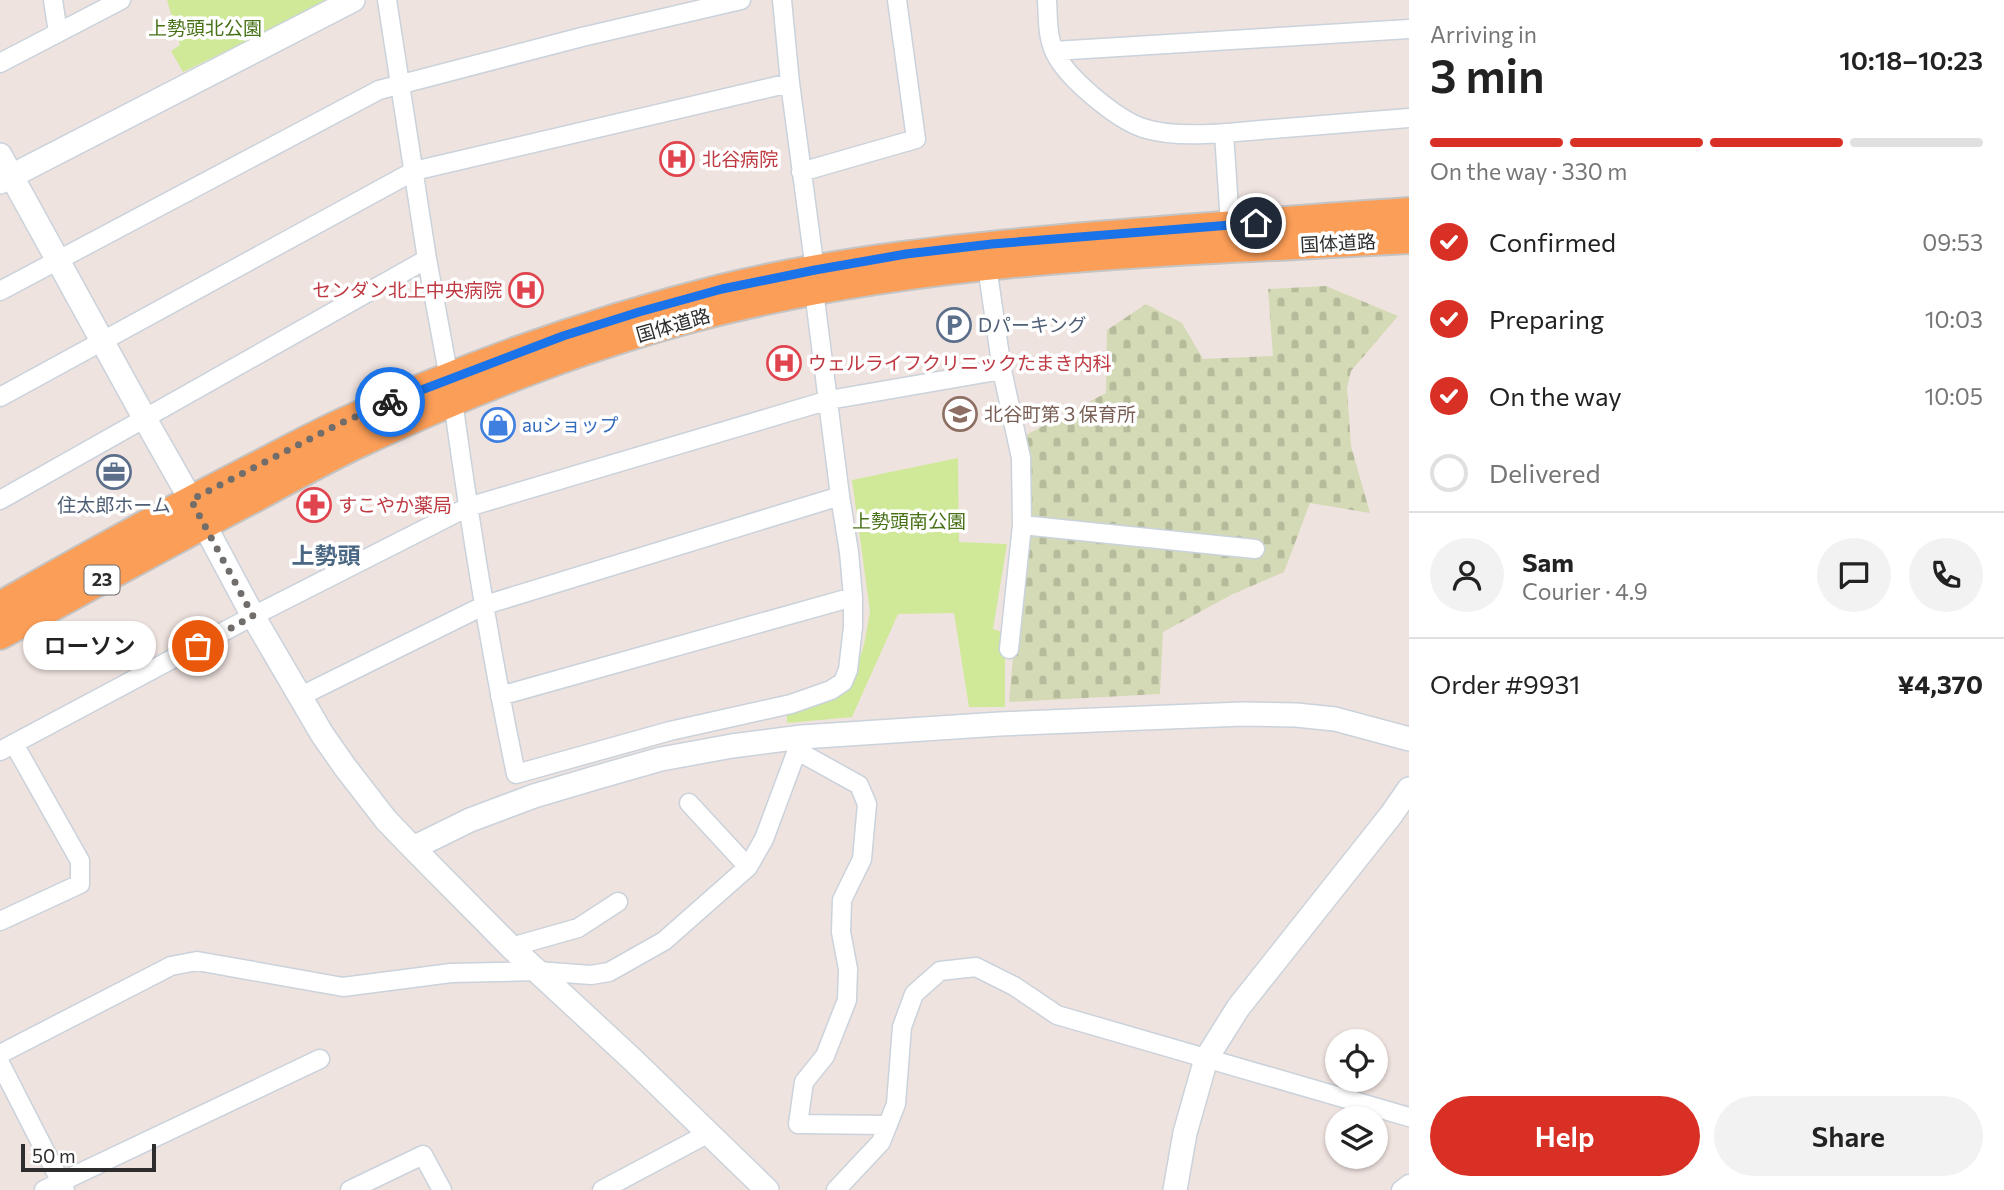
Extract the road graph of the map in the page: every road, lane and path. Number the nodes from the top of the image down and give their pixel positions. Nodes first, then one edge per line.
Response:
1 (53, 0) edge
2 (121, 0) edge
3 (353, 0) edge
4 (387, 0) edge
5 (741, 0) edge
6 (782, 0) edge
7 (897, 0) edge
8 (1047, 0) edge
9 (1409, 29) edge
10 (58, 33) junction
11 (1054, 51) junction
12 (0, 63) edge
13 (400, 83) junction
14 (790, 83) junction
15 (1409, 118) edge
16 (1224, 133) junction
17 (0, 155) edge
18 (414, 171) junction
19 (801, 172) junction
20 (6, 178) edge
21 (1409, 212) edge
22 (1230, 224) junction
23 (1409, 239) edge
24 (427, 259) junction
25 (58, 260) junction
26 (987, 267) junction
27 (814, 280) junction
28 (0, 291) edge
29 (102, 341) junction
30 (1002, 370) junction
31 (451, 389) junction
32 (0, 397) edge
33 (829, 400) junction
34 (145, 419) junction
35 (840, 496) junction
36 (0, 500) edge
37 (191, 500) junction
38 (468, 506) junction
39 (205, 524) junction
40 (1022, 525) junction
41 (1255, 549) dead end
42 (853, 597) junction
43 (485, 605) junction
44 (0, 606) edge
45 (253, 616) junction
46 (0, 635) edge
47 (1009, 649) dead end
48 (500, 695) junction
49 (300, 696) junction
50 (1409, 739) edge
51 (799, 744) junction
52 (7, 747) edge
53 (1409, 789) edge
54 (689, 803) dead end
55 (413, 848) junction
56 (748, 867) junction
57 (618, 902) dead end
58 (0, 921) edge
59 (512, 947) junction
60 (537, 971) junction
61 (0, 1054) edge
62 (320, 1059) dead end
63 (1206, 1059) junction
64 (0, 1063) edge
65 (1409, 1117) edge
66 (888, 1125) junction
67 (709, 1133) junction
68 (1409, 1184) edge
69 (63, 1186) edge
70 (44, 1190) edge
71 (350, 1190) edge
72 (442, 1190) edge
73 (602, 1190) edge
74 (767, 1190) edge
75 (836, 1190) edge
76 (1175, 1190) edge
77 (1401, 1190) edge

1 - 10 street
2 - 10 street
3 - 20 street
4 - 13 street
5 - 13 street
6 - 14 street
7 - 19 street
8 - 11 street
9 - 11 street
10 - 12 street
11 - 16 street
13 - 18 street
13 - 25 street
14 - 18 street
14 - 19 street
15 - 16 street
16 - 22 street
17 - 20 street
18 - 24 street
18 - 29 street
19 - 27 street
20 - 25 street
21 - 22 main road, 国体道路 / 23
22 - 27 main road, 国体道路 / 23
23 - 26 main road, 国体道路 / 23
24 - 31 street
24 - 34 street
25 - 28 street
25 - 29 street
26 - 27 main road, 国体道路 / 23
26 - 30 street
27 - 31 main road, 国体道路 / 23
27 - 33 street
29 - 32 street
29 - 34 street
30 - 33 street
30 - 40 street
31 - 37 main road, 国体道路 / 23
31 - 38 street
31 - 39 main road, 国体道路 / 23
33 - 35 street
33 - 38 street
34 - 36 street
34 - 37 street
35 - 42 street
35 - 43 street
37 - 39 street
37 - 44 main road, 国体道路 / 23
38 - 43 street
38 - 45 street
39 - 45 street
39 - 46 main road, 国体道路 / 23
40 - 41 street
40 - 47 street
42 - 48 street
42 - 48 street
43 - 48 street
43 - 49 street
45 - 49 street
45 - 52 street
49 - 55 street
50 - 51 street
51 - 55 street
51 - 56 street
51 - 66 street
52 - 58 street
53 - 63 street
54 - 56 street
55 - 59 street
56 - 60 street
57 - 59 street
59 - 60 street
60 - 61 street
60 - 67 street
62 - 69 street
63 - 65 street
63 - 66 street
63 - 76 street
64 - 69 street
66 - 75 street
67 - 73 street
67 - 74 street
68 - 77 street
69 - 70 street
71 - 72 street

